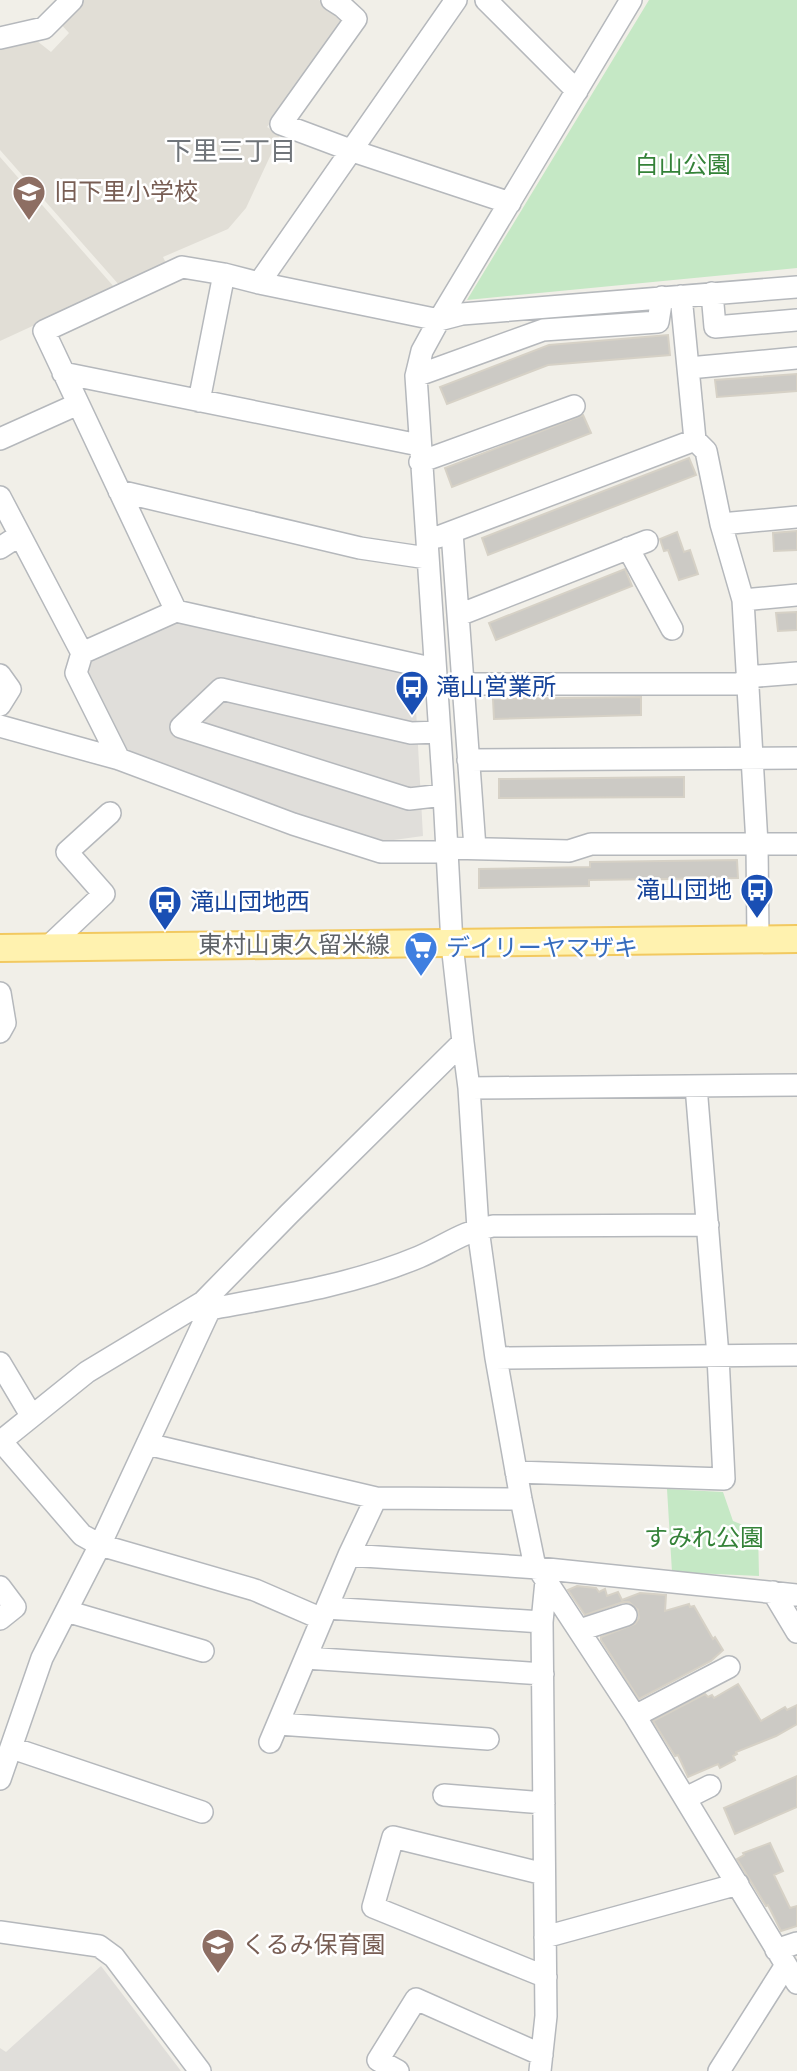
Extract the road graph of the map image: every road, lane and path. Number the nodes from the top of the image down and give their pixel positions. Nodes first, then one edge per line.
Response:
1 (72, 0) edge
2 (332, 0) edge
3 (456, 0) edge
4 (486, 0) edge
5 (631, 0) edge
6 (0, 38) edge
7 (577, 91) junction
8 (354, 151) junction
9 (510, 203) junction
10 (224, 274) junction
11 (259, 284) junction
12 (797, 287) edge
13 (712, 293) junction
14 (671, 296) junction
15 (439, 320) junction
16 (797, 320) edge
17 (797, 358) edge
18 (689, 368) junction
19 (64, 373) junction
20 (416, 376) junction
21 (199, 401) junction
22 (78, 404) junction
23 (574, 406) dead end
24 (0, 439) edge
25 (695, 440) junction
26 (420, 454) junction
27 (119, 491) junction
28 (0, 497) edge
29 (797, 517) edge
30 (720, 524) junction
31 (452, 532) junction
32 (20, 535) junction
33 (0, 548) edge
34 (426, 549) junction
35 (797, 595) edge
36 (743, 600) junction
37 (176, 611) junction
38 (459, 615) junction
39 (672, 629) dead end
40 (82, 653) junction
41 (435, 669) junction
42 (797, 673) edge
43 (0, 675) edge
44 (746, 681) junction
45 (463, 684) junction
46 (0, 705) edge
47 (0, 726) edge
48 (439, 732) junction
49 (797, 758) edge
50 (119, 759) junction
51 (750, 759) junction
52 (468, 760) junction
53 (444, 795) junction
54 (110, 813) dead end
55 (757, 844) junction
56 (797, 844) edge
57 (475, 848) junction
58 (446, 850) junction
59 (797, 939) edge
60 (758, 940) junction
61 (452, 944) junction
62 (0, 947) edge
63 (48, 947) junction
64 (0, 993) edge
65 (0, 1032) edge
66 (463, 1042) junction
67 (797, 1085) edge
68 (696, 1086) junction
69 (469, 1088) junction
70 (708, 1225) junction
71 (478, 1229) junction
72 (207, 1306) junction
73 (797, 1355) edge
74 (718, 1356) junction
75 (496, 1358) junction
76 (0, 1363) edge
77 (31, 1415) junction
78 (1, 1441) edge
79 (148, 1444) junction
80 (516, 1472) junction
81 (376, 1498) junction
82 (521, 1499) junction
83 (100, 1545) junction
84 (349, 1555) junction
85 (542, 1575) junction
86 (0, 1587) edge
87 (773, 1592) junction
88 (797, 1595) edge
89 (66, 1611) junction
90 (325, 1613) junction
91 (626, 1615) dead end
92 (0, 1619) edge
93 (542, 1622) junction
94 (580, 1630) junction
95 (797, 1632) edge
96 (203, 1651) dead end
97 (306, 1658) junction
98 (729, 1667) dead end
99 (543, 1674) junction
100 (635, 1716) junction
101 (488, 1740) dead end
102 (12, 1748) junction
103 (0, 1779) edge
104 (710, 1786) dead end
105 (444, 1795) dead end
106 (686, 1798) junction
107 (544, 1803) junction
108 (202, 1812) dead end
109 (544, 1874) junction
110 (738, 1884) junction
111 (0, 1932) edge
112 (545, 1937) junction
113 (789, 1960) edge
114 (546, 1977) junction
115 (542, 2067) edge
116 (200, 2071) edge
117 (398, 2071) edge
118 (719, 2071) edge

1 - 6 street
2 - 8 street
3 - 8 street
4 - 7 street
5 - 7 street
7 - 9 street
8 - 9 street
8 - 11 street
9 - 15 street
10 - 11 street
10 - 19 street
10 - 21 street
11 - 15 street
12 - 13 street
13 - 14 street
13 - 16 street
14 - 15 street
14 - 18 street
14 - 20 street
15 - 20 street
17 - 18 street
18 - 25 street
19 - 21 street
19 - 22 street
20 - 26 street
21 - 26 street
22 - 24 street
22 - 27 street
23 - 26 street
25 - 30 street
25 - 31 street
26 - 34 street
27 - 34 street
27 - 37 street
28 - 32 street
29 - 30 street
30 - 36 street
31 - 34 street
31 - 38 street
32 - 33 street
32 - 40 street
34 - 41 street
35 - 36 street
36 - 44 street
37 - 40 street
37 - 41 street
38 - 39 street
38 - 45 street
40 - 50 street
41 - 48 street
42 - 44 street
43 - 46 street
44 - 45 street
44 - 51 street
45 - 52 street
47 - 50 street
48 - 53 street
48 - 53 street
49 - 51 street
50 - 58 street
51 - 52 street
51 - 55 street
52 - 57 street
53 - 58 street
54 - 63 street
55 - 56 street
55 - 57 street
55 - 60 street
57 - 58 street
58 - 61 street
59 - 60 main road, 東村山東久留米線
60 - 61 main road, 東村山東久留米線
61 - 63 main road, 東村山東久留米線
61 - 66 street
62 - 63 main road, 東村山東久留米線
64 - 65 street
66 - 69 street
66 - 72 street
67 - 68 street
68 - 69 street
68 - 70 street
69 - 71 street
70 - 71 street
70 - 74 street
71 - 72 street
71 - 75 street
72 - 77 street
72 - 79 street
73 - 74 street
74 - 75 street
74 - 80 street
75 - 80 street
76 - 77 street
77 - 78 street
78 - 83 street
79 - 81 street
79 - 83 street
80 - 82 street
81 - 82 street
81 - 84 street
82 - 85 street
83 - 89 street
83 - 90 street
84 - 85 street
84 - 90 street
85 - 87 street
85 - 93 street
85 - 94 street
86 - 92 street
87 - 88 street
87 - 95 street
89 - 96 street
89 - 102 street
90 - 93 street
90 - 97 street
91 - 94 street
93 - 99 street
94 - 100 street
97 - 99 street
97 - 101 street
98 - 100 street
99 - 107 street
100 - 106 street
102 - 103 street
102 - 108 street
104 - 106 street
105 - 107 street
106 - 110 street
107 - 109 street
109 - 112 street
109 - 114 street
110 - 112 street
110 - 113 street
111 - 116 street
112 - 114 street
113 - 118 street
114 - 115 street
115 - 117 street

